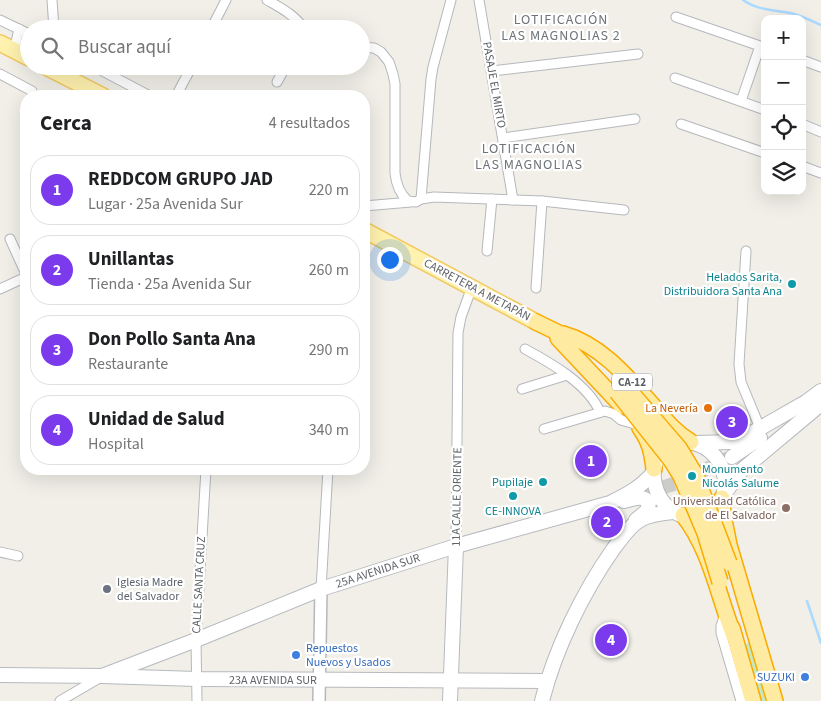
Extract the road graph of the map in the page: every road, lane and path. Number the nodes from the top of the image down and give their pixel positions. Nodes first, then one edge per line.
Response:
1 (52, 0) edge
2 (226, 0) edge
3 (267, 0) edge
4 (451, 0) edge
5 (479, 0) edge
6 (676, 17) dead end
7 (0, 20) edge
8 (53, 20) edge
9 (216, 20) edge
10 (297, 20) edge
11 (19, 29) joint
12 (0, 44) edge
13 (761, 46) edge
14 (370, 47) edge
15 (14, 51) junction
16 (761, 52) edge
17 (20, 54) edge
18 (638, 54) dead end
19 (806, 61) edge
20 (821, 67) edge
21 (492, 71) junction
22 (0, 74) edge
23 (61, 75) edge
24 (110, 75) edge
25 (187, 75) edge
26 (281, 75) edge
27 (675, 78) dead end
28 (277, 82) dead end
29 (30, 90) edge
30 (90, 90) edge
31 (139, 90) edge
32 (179, 90) edge
33 (741, 101) junction
34 (761, 108) edge
35 (635, 119) dead end
36 (681, 124) dead end
37 (806, 126) edge
38 (821, 132) edge
39 (503, 138) junction
40 (761, 152) edge
41 (806, 167) edge
42 (821, 173) edge
43 (421, 199) junction
44 (492, 200) junction
45 (514, 200) junction
46 (542, 201) junction
47 (410, 202) junction
48 (370, 205) edge
49 (624, 210) dead end
50 (370, 233) edge
51 (10, 239) dead end
52 (487, 251) dead end
53 (746, 251) dead end
54 (20, 262) edge
55 (20, 279) edge
56 (536, 288) dead end
57 (0, 289) edge
58 (470, 291) junction
59 (536, 322) joint
60 (561, 336) junction
61 (525, 349) dead end
62 (567, 375) junction
63 (522, 389) dead end
64 (821, 391) edge
65 (624, 392) junction
66 (806, 402) junction
67 (821, 404) edge
68 (600, 412) junction
69 (638, 425) junction
70 (760, 428) junction
71 (544, 429) dead end
72 (692, 443) junction
73 (732, 457) tunnel mouth
74 (654, 471) junction
75 (206, 475) edge
76 (328, 475) edge
77 (641, 494) tunnel mouth
78 (723, 496) junction
79 (605, 504) junction
80 (679, 514) junction
81 (625, 534) junction
82 (456, 546) junction
83 (0, 552) edge
84 (18, 556) dead end
85 (321, 589) junction
86 (725, 614) junction
87 (734, 636) junction
88 (196, 640) junction
89 (759, 650) junction
90 (0, 675) edge
91 (102, 676) junction
92 (197, 679) junction
93 (319, 680) junction
94 (451, 680) junction
95 (547, 681) junction
96 (60, 701) edge
97 (197, 701) edge
98 (319, 701) edge
99 (450, 701) edge
100 (542, 701) edge
101 (741, 701) edge
102 (753, 701) edge
103 (775, 701) edge

1 - 8 street
2 - 9 street
3 - 10 street
4 - 43 street
5 - 21 street, PASAJE EL MIRTO
6 - 13 street
7 - 11 street
11 - 15 street
12 - 15 main road
14 - 47 street
15 - 17 main road
16 - 33 street
18 - 21 street
19 - 20 street
21 - 39 street, PASAJE EL MIRTO
22 - 29 street
23 - 30 main road
24 - 31 street
25 - 32 street
26 - 28 street
27 - 33 street
33 - 34 street
35 - 39 street
36 - 40 street
37 - 38 street
39 - 45 street, PASAJE EL MIRTO
41 - 42 street
43 - 44 street
43 - 47 street
44 - 45 street
44 - 52 street
45 - 46 street
46 - 49 street
46 - 56 street
47 - 48 street
50 - 58 main road, CARRETERA A METAPÁN
51 - 54 street
53 - 70 street
55 - 57 street
58 - 59 main road, CARRETERA A METAPÁN
58 - 82 street, 11A CALLE ORIENTE
59 - 60 highway
60 - 65 highway
60 - 65 highway, CA-12
61 - 62 street
62 - 63 street
62 - 68 street
64 - 66 main road
65 - 69 highway, CA-12
65 - 72 highway, CA-12
65 - 87 highway, bridge
65 - 89 highway, bridge
66 - 70 main road
66 - 73 main road
67 - 78 main road
68 - 69 street
68 - 71 street
69 - 74 highway, CA-12
70 - 72 main road
72 - 74 main road
72 - 78 main road
74 - 79 main road, 25A AVENIDA SUR
74 - 80 main road
75 - 88 street, CALLE SANTA CRUZ
76 - 85 street
77 - 79 main road
78 - 80 main road
78 - 89 highway
79 - 81 main road
79 - 82 main road, 25A AVENIDA SUR
80 - 81 main road
80 - 86 highway
81 - 95 main road
82 - 85 main road, 25A AVENIDA SUR
82 - 94 main road, 11A CALLE ORIENTE
83 - 84 street
85 - 88 main road, 25A AVENIDA SUR
85 - 93 street
86 - 87 highway
86 - 101 street
87 - 102 highway
88 - 91 main road, 25A AVENIDA SUR
88 - 92 street, CALLE SANTA CRUZ
89 - 103 highway
90 - 91 main road, 23A AVENIDA SUR
91 - 92 main road, 23A AVENIDA SUR
91 - 96 street
92 - 93 main road, 23A AVENIDA SUR
92 - 97 street, CALLE SANTA CRUZ
93 - 94 main road, 23A AVENIDA SUR
93 - 98 street
94 - 95 main road, 23A AVENIDA SUR
94 - 99 main road, 11A CALLE ORIENTE
95 - 100 main road

